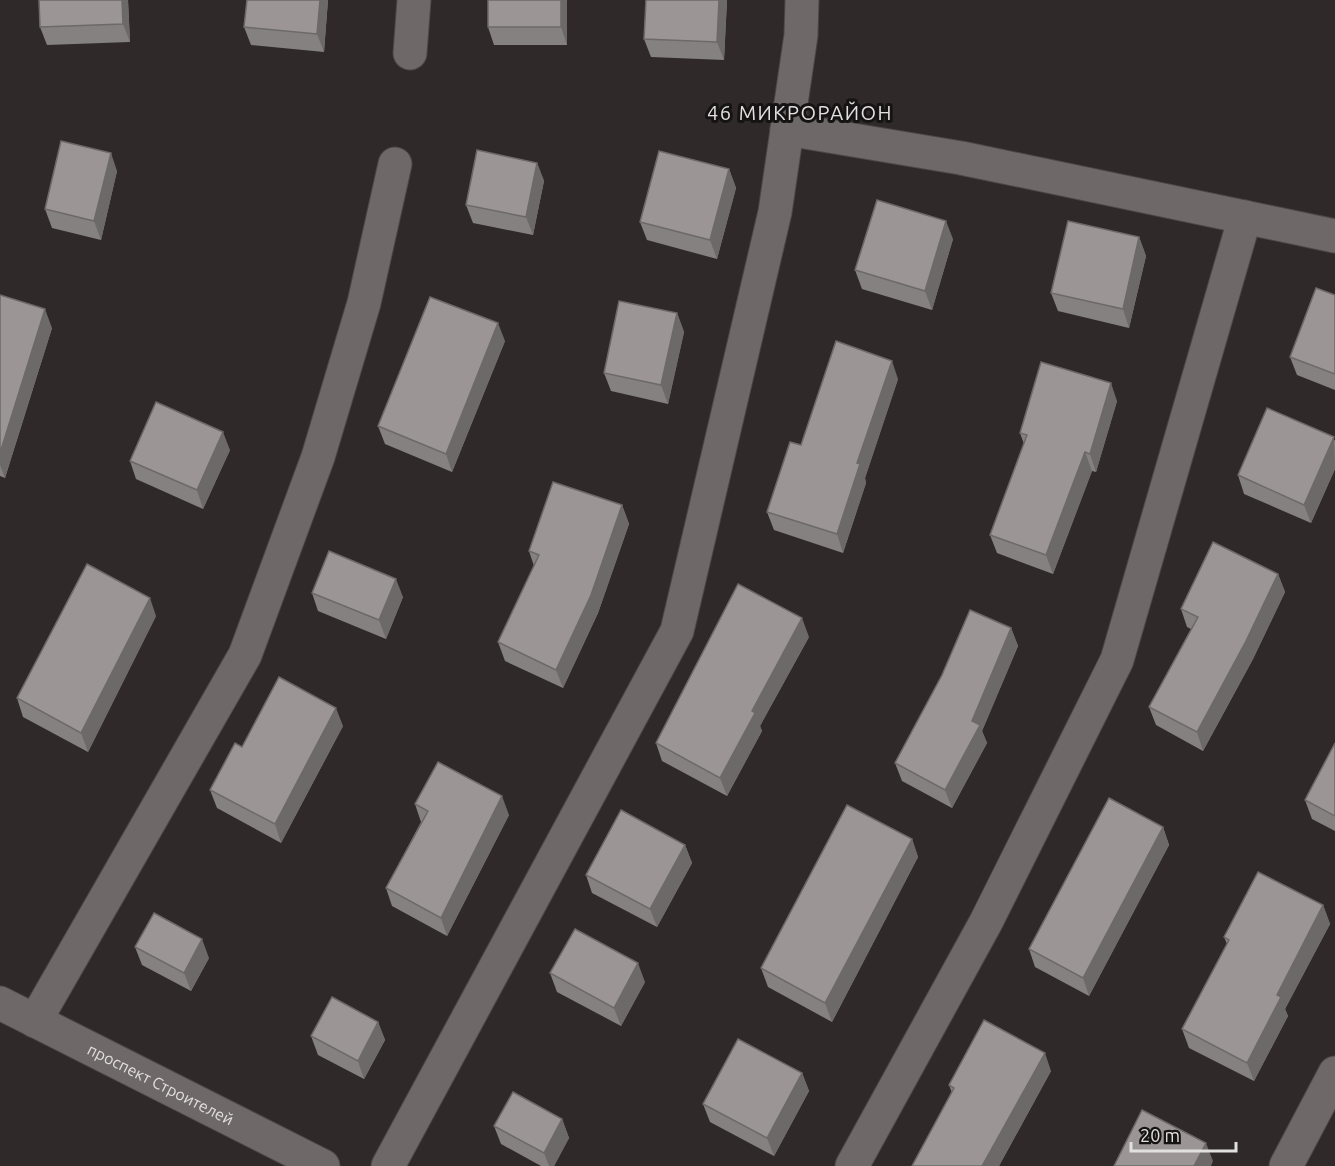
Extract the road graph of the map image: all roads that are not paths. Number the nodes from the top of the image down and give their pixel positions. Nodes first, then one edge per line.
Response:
1 (414, 0) edge
2 (802, 0) edge
3 (410, 52) dead end
4 (787, 129) junction
5 (395, 164) dead end
6 (1245, 217) junction
7 (1335, 236) edge
8 (0, 1003) edge
9 (35, 1021) junction
10 (1335, 1072) edge
11 (323, 1166) edge
12 (388, 1166) edge
13 (852, 1166) edge
14 (1286, 1166) edge

1 - 3 street
2 - 4 street
4 - 6 street
4 - 12 street
5 - 9 street
6 - 7 street
6 - 13 street
8 - 9 street, проспект Строителей
9 - 11 street, проспект Строителей
10 - 14 street

